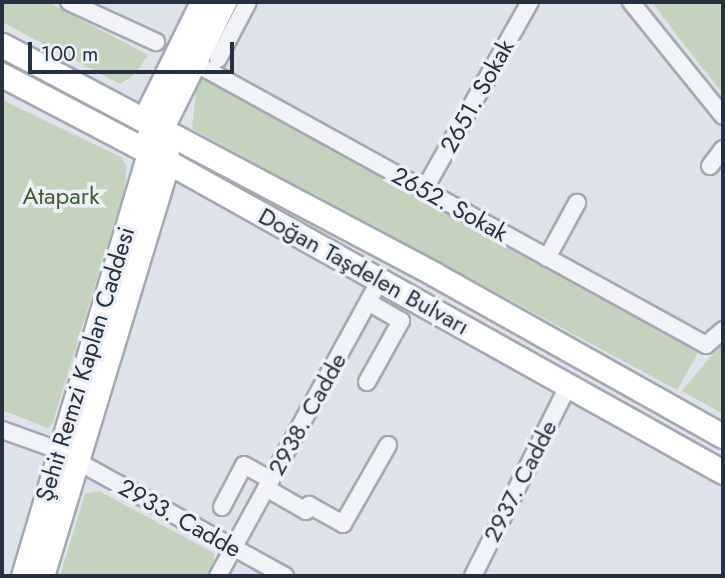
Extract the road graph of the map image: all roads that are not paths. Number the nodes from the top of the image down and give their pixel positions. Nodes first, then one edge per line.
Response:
1 (69, 2) edge
2 (202, 2) edge
3 (224, 2) edge
4 (248, 2) edge
5 (530, 2) edge
6 (631, 2) edge
7 (156, 42) dead end
8 (2, 45) edge
9 (218, 59) dead end
10 (193, 62) junction
11 (2, 75) edge
12 (723, 116) edge
13 (153, 123) junction
14 (723, 149) edge
15 (158, 157) junction
16 (710, 166) dead end
17 (424, 190) junction
18 (577, 203) dead end
19 (547, 258) junction
20 (380, 280) junction
21 (368, 302) junction
22 (723, 330) edge
23 (367, 382) dead end
24 (568, 386) junction
25 (2, 430) edge
26 (723, 436) edge
27 (388, 444) dead end
28 (67, 455) junction
29 (723, 471) edge
30 (269, 484) junction
31 (222, 507) dead end
32 (234, 548) junction
33 (23, 576) edge
34 (42, 576) edge
35 (218, 576) edge
36 (285, 576) edge
37 (473, 576) edge

1 - 7 street
2 - 13 main road
3 - 10 main road
4 - 9 street
5 - 17 street, 2651. Sokak
6 - 12 street
8 - 13 main road, Doğan Taşdelen Bulvarı
10 - 13 main road
10 - 17 street, 2652. Sokak
11 - 15 main road, Doğan Taşdelen Bulvarı
13 - 15 main road
13 - 26 main road, Doğan Taşdelen Bulvarı
14 - 16 street
15 - 20 main road, Doğan Taşdelen Bulvarı
15 - 28 main road, Şehit Remzi Kaplan Caddesi
17 - 19 street, 2652. Sokak
18 - 19 street
19 - 22 street, 2652. Sokak
20 - 21 street, 2938. Cadde
20 - 24 main road, Doğan Taşdelen Bulvarı
21 - 23 street
21 - 30 street, 2938. Cadde
24 - 29 main road, Doğan Taşdelen Bulvarı
24 - 37 street, 2937. Cadde
25 - 28 street, 2933. Cadde
27 - 30 street
28 - 32 street, 2933. Cadde
28 - 33 main road, Şehit Remzi Kaplan Caddesi
28 - 34 main road, Şehit Remzi Kaplan Caddesi
30 - 31 street
30 - 32 street, 2938. Cadde
32 - 35 street, 2938. Cadde
32 - 36 street, 2933. Cadde

